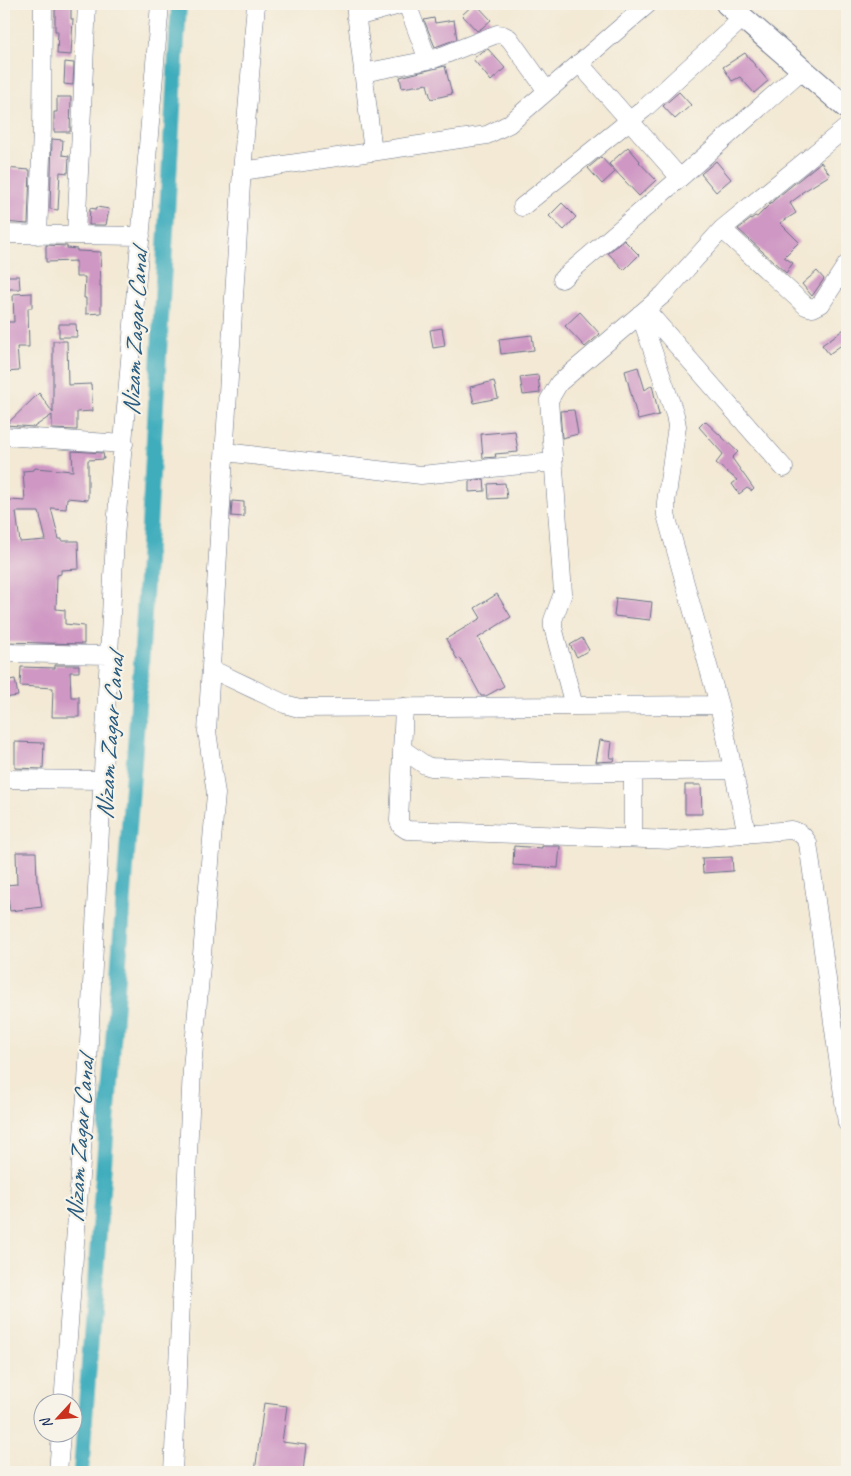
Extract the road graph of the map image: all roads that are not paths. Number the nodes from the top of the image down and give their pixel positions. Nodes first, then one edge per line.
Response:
1 (43, 4) edge
2 (87, 4) edge
3 (160, 4) edge
4 (256, 4) edge
5 (403, 4) edge
6 (407, 4) edge
7 (648, 4) edge
8 (356, 10) edge
9 (735, 11) edge
10 (428, 60) junction
11 (579, 63) junction
12 (802, 69) junction
13 (363, 73) junction
14 (547, 91) junction
15 (847, 108) edge
16 (629, 121) junction
17 (847, 127) edge
18 (373, 152) junction
19 (242, 171) junction
20 (680, 178) junction
21 (522, 207) dead end
22 (722, 229) junction
23 (4, 234) edge
24 (38, 235) junction
25 (76, 235) junction
26 (141, 236) junction
27 (847, 264) edge
28 (562, 279) dead end
29 (643, 312) junction
30 (4, 436) edge
31 (124, 444) junction
32 (225, 452) junction
33 (554, 462) junction
34 (784, 468) dead end
35 (4, 653) edge
36 (109, 655) junction
37 (211, 668) junction
38 (719, 705) junction
39 (574, 706) junction
40 (404, 707) junction
41 (402, 749) junction
42 (733, 770) junction
43 (633, 772) junction
44 (4, 779) edge
45 (103, 780) junction
46 (747, 834) junction
47 (633, 838) junction
48 (847, 1123) edge
49 (64, 1394) edge
50 (60, 1444) edge
51 (58, 1472) edge
52 (174, 1472) edge

1 - 24 street
2 - 25 street
3 - 26 street
4 - 19 street
5 - 8 street
6 - 10 street
7 - 11 street
8 - 13 street
9 - 12 street
9 - 16 street
10 - 13 street
10 - 14 street
11 - 14 street
11 - 16 street
12 - 15 street
12 - 20 street
13 - 18 street
14 - 18 street
16 - 20 street
16 - 21 street
17 - 22 street
18 - 19 street
19 - 32 street
20 - 28 street
22 - 27 street
22 - 29 street
23 - 24 street
24 - 25 street
25 - 26 street
26 - 31 street
29 - 33 street
29 - 34 street
29 - 38 street
30 - 31 street
31 - 36 street
32 - 33 street
32 - 37 street
33 - 39 street
35 - 36 street
36 - 45 street
37 - 40 street
37 - 52 street
38 - 39 street
38 - 42 street
39 - 40 street
40 - 41 street
41 - 43 street
41 - 47 street
42 - 43 street
42 - 46 street
43 - 47 street
44 - 45 street
45 - 49 street
46 - 47 street
46 - 48 street
50 - 51 street

